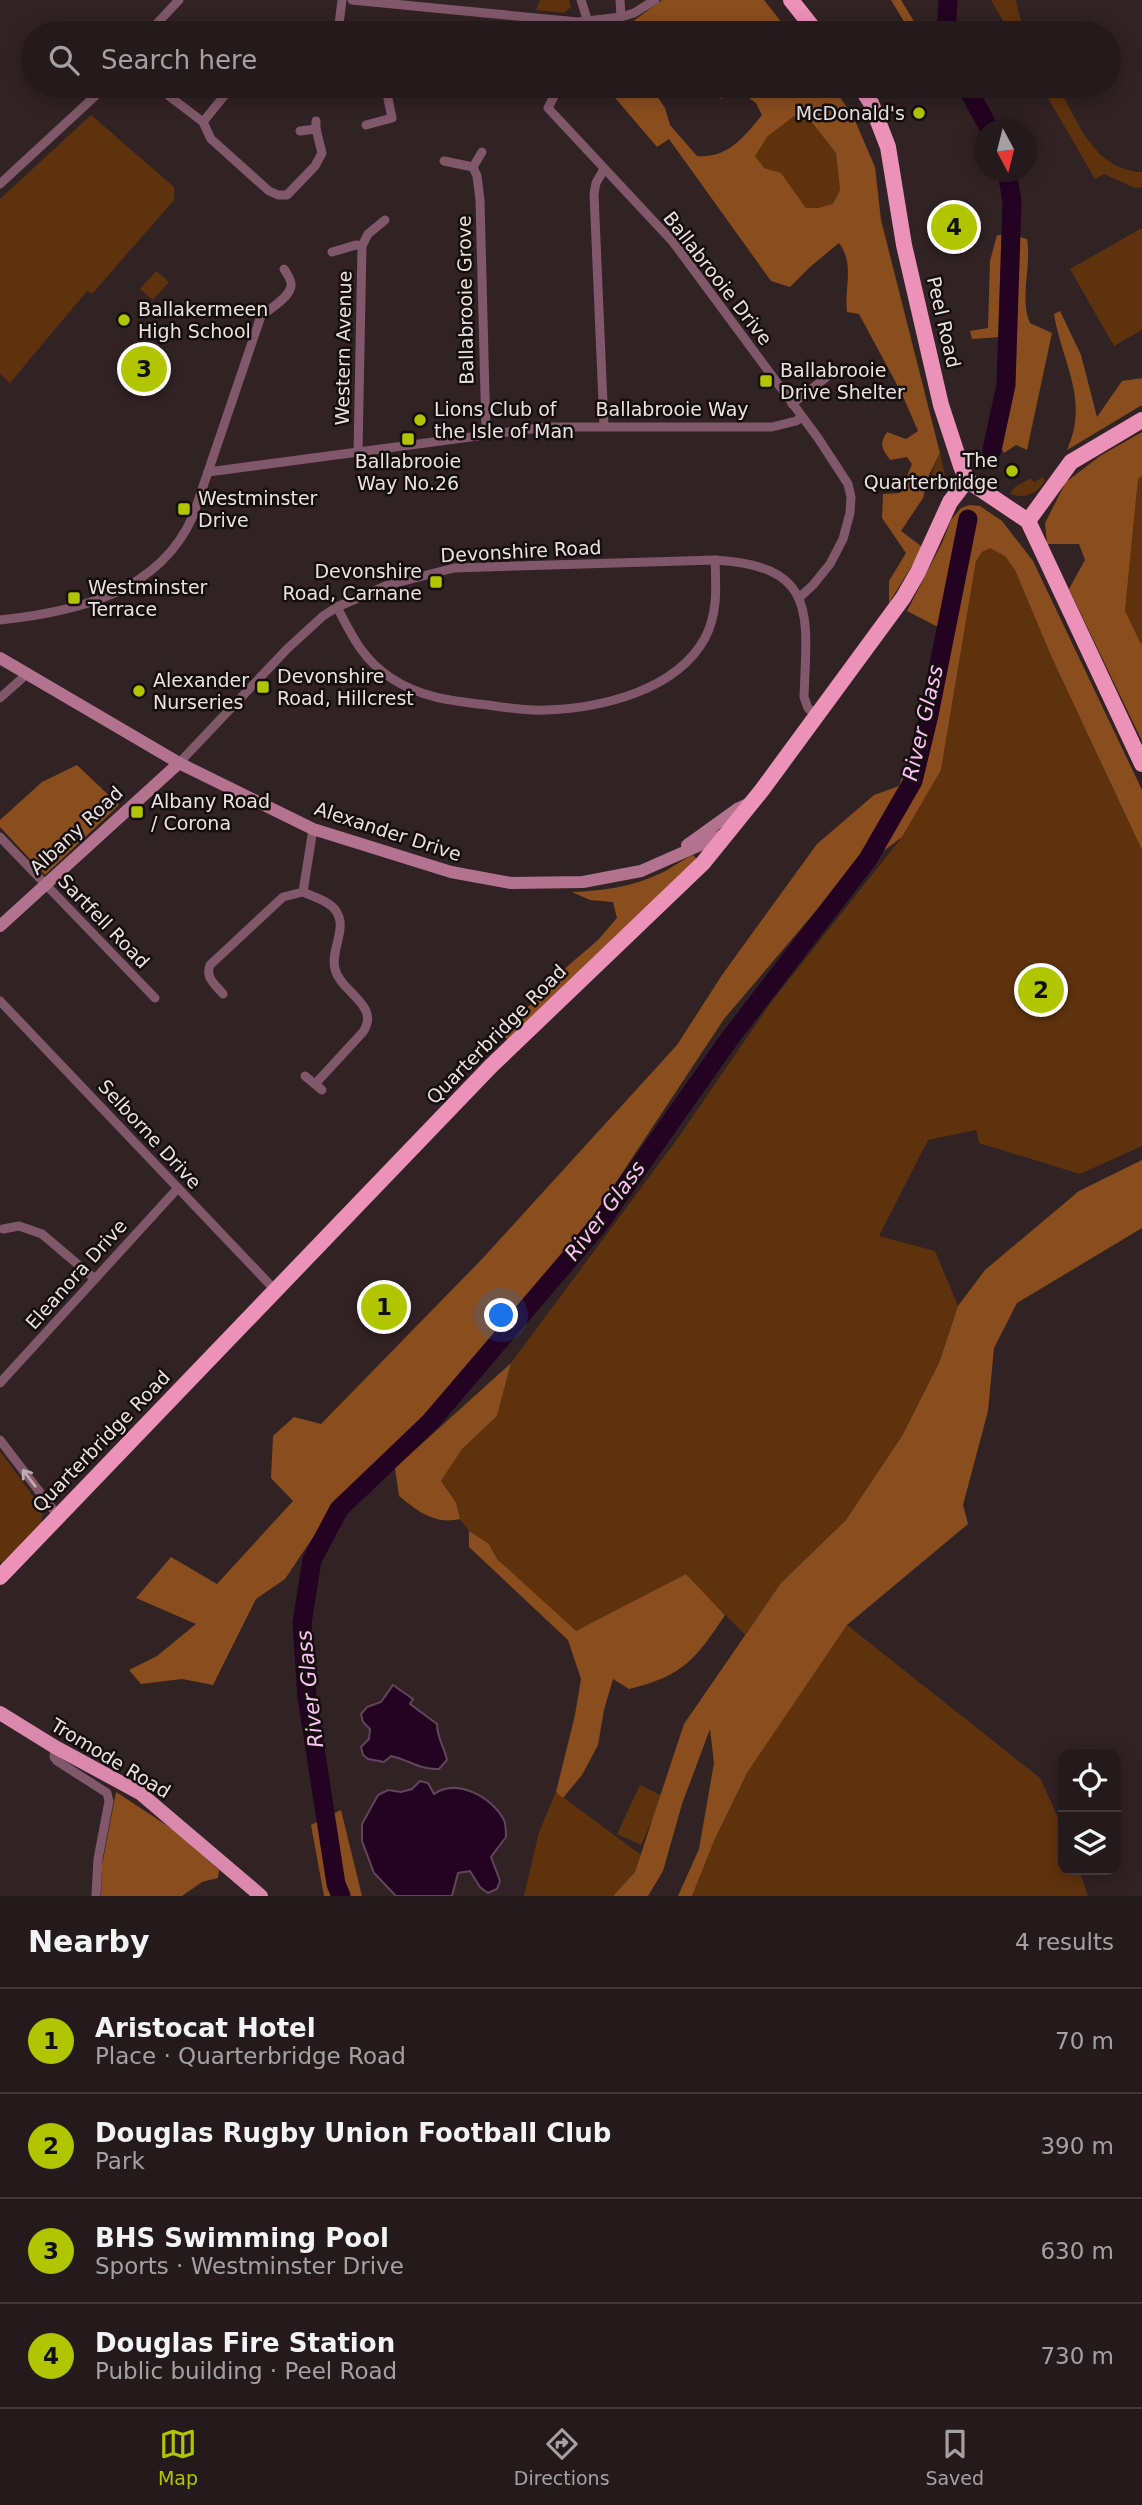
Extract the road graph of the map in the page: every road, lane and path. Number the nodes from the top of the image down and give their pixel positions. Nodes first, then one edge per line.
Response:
1 (179, 0) edge
2 (342, 0) edge
3 (352, 0) edge
4 (581, 0) edge
5 (620, 0) edge
6 (655, 0) edge
7 (791, 0) edge
8 (621, 17) junction
9 (159, 21) edge
10 (339, 21) edge
11 (547, 21) edge
12 (588, 21) edge
13 (595, 21) edge
14 (808, 21) edge
15 (95, 98) edge
16 (172, 98) edge
17 (222, 98) edge
18 (388, 98) edge
19 (553, 98) edge
20 (868, 98) edge
21 (203, 122) junction
22 (366, 125) dead end
23 (300, 131) dead end
24 (482, 152) dead end
25 (444, 161) dead end
26 (473, 167) junction
27 (604, 169) junction
28 (0, 184) edge
29 (385, 220) dead end
30 (362, 246) junction
31 (332, 252) dead end
32 (284, 270) dead end
33 (837, 369) dead end
34 (792, 404) junction
35 (802, 417) junction
36 (1142, 420) edge
37 (604, 426) junction
38 (486, 434) junction
39 (358, 452) junction
40 (208, 472) junction
41 (970, 481) junction
42 (1027, 521) junction
43 (715, 560) junction
44 (800, 597) junction
45 (337, 607) junction
46 (0, 620) edge
47 (0, 658) edge
48 (28, 673) junction
49 (0, 698) edge
50 (816, 715) junction
51 (178, 763) junction
52 (1142, 764) edge
53 (754, 800) junction
54 (313, 830) junction
55 (730, 830) junction
56 (0, 837) edge
57 (676, 855) junction
58 (45, 886) junction
59 (303, 892) junction
60 (0, 926) edge
61 (223, 994) dead end
62 (155, 998) dead end
63 (0, 1001) edge
64 (305, 1076) dead end
65 (178, 1188) junction
66 (3, 1229) dead end
67 (95, 1279) junction
68 (276, 1291) junction
69 (0, 1383) edge
70 (0, 1440) edge
71 (58, 1516) junction
72 (0, 1577) edge
73 (0, 1713) edge
74 (55, 1747) junction
75 (96, 1896) edge
76 (261, 1896) edge

1 - 9 street
2 - 10 street
3 - 11 street
4 - 12 street
5 - 8 street
6 - 8 street
7 - 14 highway
8 - 13 street
15 - 28 street
16 - 21 street
17 - 21 street
18 - 22 street
19 - 27 street, Ballabrooie Drive
20 - 41 highway, Peel Road
21 - 23 street
24 - 26 street
25 - 26 street
26 - 38 street, Ballabrooie Grove
27 - 34 street, Ballabrooie Drive
27 - 37 street
29 - 30 street, Western Avenue
30 - 31 street, Western Avenue
30 - 39 street, Western Avenue
32 - 40 street
33 - 34 street
34 - 35 street, Ballabrooie Drive
35 - 37 street, Ballabrooie Way
35 - 44 street, Ballabrooie Drive
36 - 42 highway
37 - 38 street, Ballabrooie Way
38 - 39 street, Ballabrooie Way
39 - 40 street, Ballabrooie Way
40 - 46 street
41 - 42 highway
41 - 50 highway, Quarterbridge Road
42 - 52 highway
43 - 44 street, Devonshire Road
43 - 45 street, Devonshire Road
43 - 45 street
44 - 50 street
45 - 51 street, Devonshire Road
47 - 48 main road, Alexander Drive
48 - 49 street
48 - 51 main road, Alexander Drive
50 - 53 highway, Quarterbridge Road
51 - 54 main road, Alexander Drive
51 - 58 main road, Albany Road
53 - 55 highway, Quarterbridge Road
53 - 57 main road, Alexander Drive
54 - 57 main road, Alexander Drive
54 - 59 street
55 - 57 main road, Alexander Drive
55 - 68 highway, Quarterbridge Road
56 - 58 street, Sartfell Road
58 - 60 main road, Albany Road
58 - 62 street, Sartfell Road
59 - 61 street
59 - 64 street
63 - 65 street, Selborne Drive
65 - 67 street, Eleanora Drive
65 - 68 street, Selborne Drive
66 - 67 street
67 - 69 street, Eleanora Drive
68 - 71 highway, Quarterbridge Road
71 -> 70 street
71 - 72 highway, Quarterbridge Road
73 - 74 main road, Tromode Road
74 - 75 street
74 - 76 main road, Tromode Road

